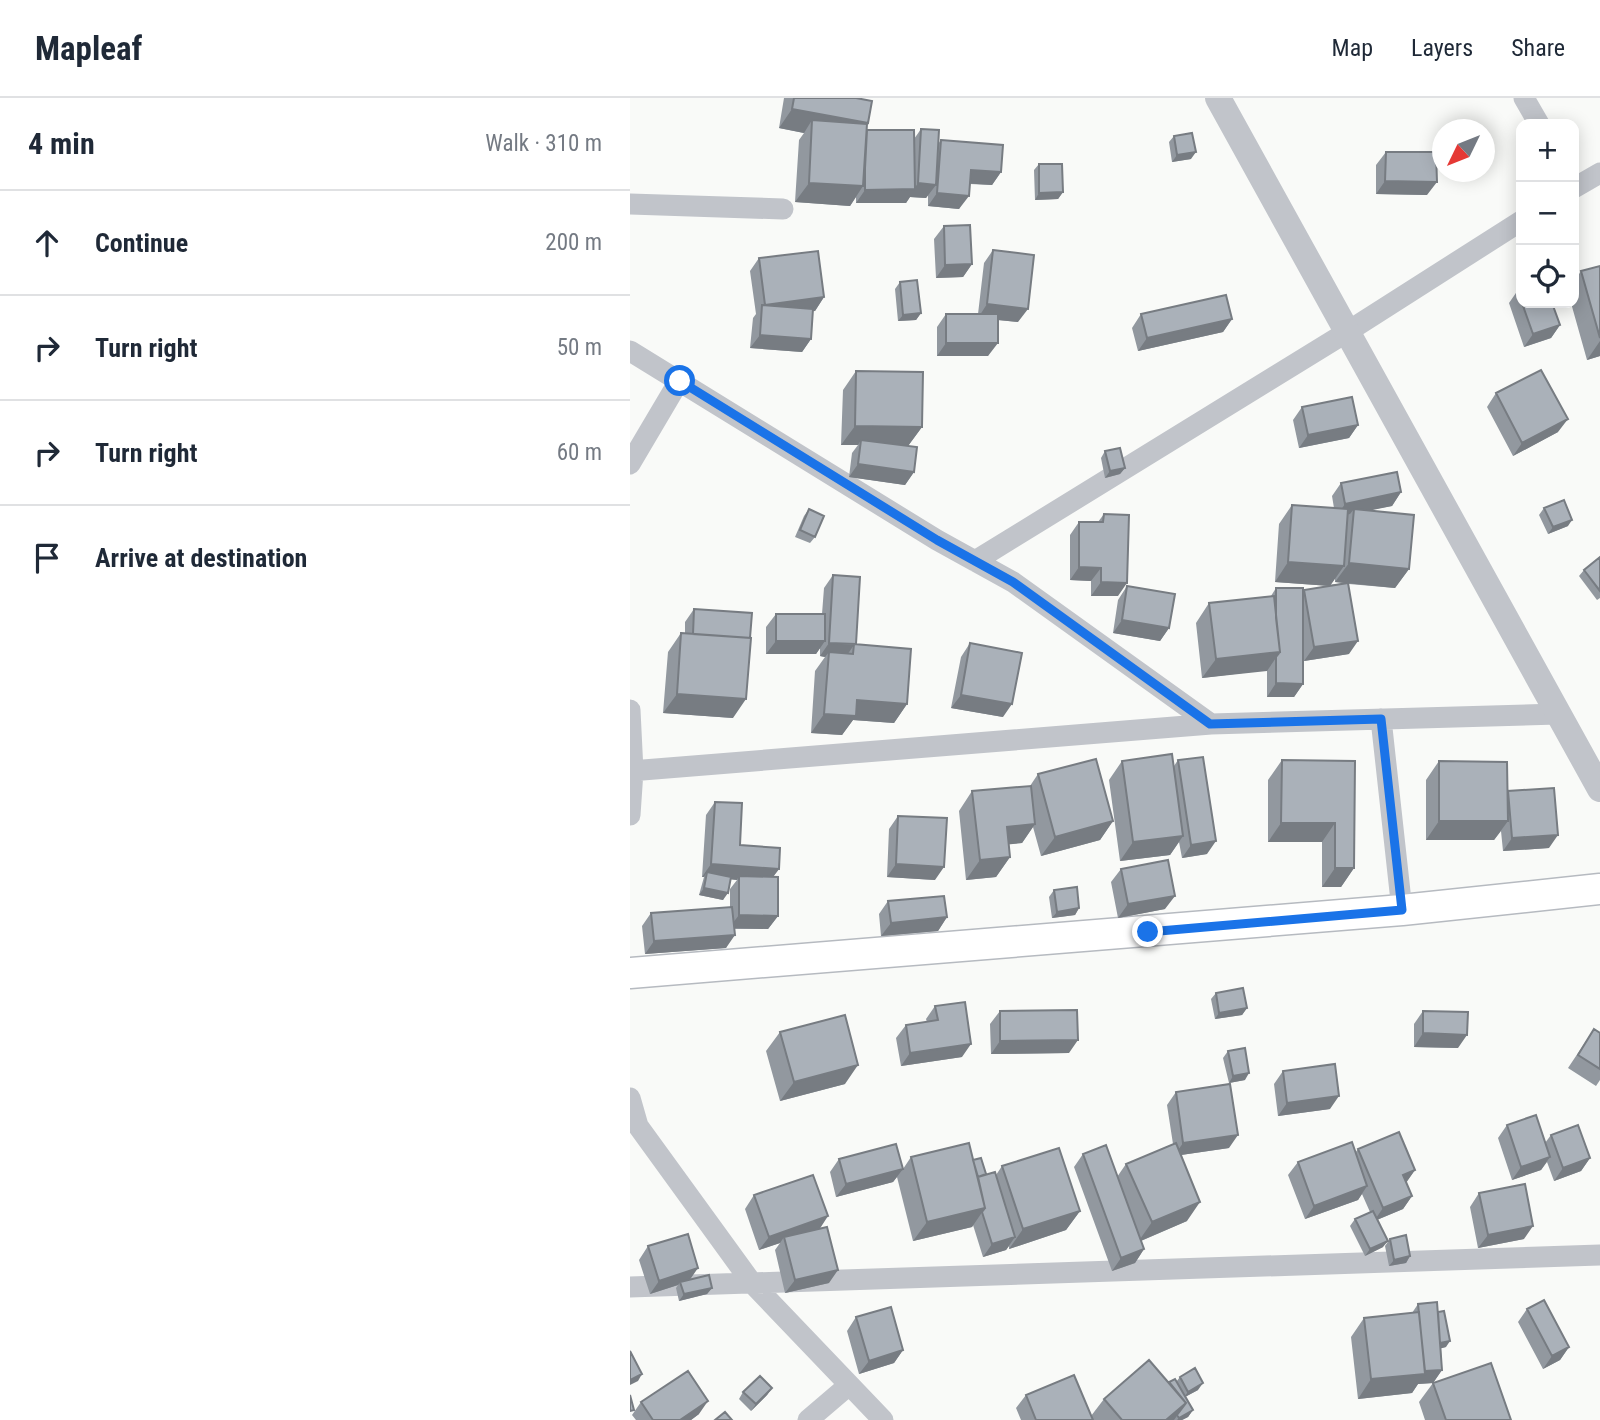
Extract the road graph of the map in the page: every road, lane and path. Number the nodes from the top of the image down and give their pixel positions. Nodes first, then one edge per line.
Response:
1 (1218, 98) edge
2 (1524, 98) edge
3 (1536, 119) edge
4 (1600, 173) edge
5 (1579, 184) edge
6 (630, 204) edge
7 (783, 209) dead end
8 (1516, 224) edge
9 (1348, 332) junction
10 (630, 351) edge
11 (680, 381) junction
12 (630, 464) edge
13 (975, 561) junction
14 (630, 710) edge
15 (1558, 714) junction
16 (1381, 719) junction
17 (1210, 724) junction
18 (632, 771) edge
19 (1600, 789) edge
20 (630, 816) edge
21 (1600, 889) edge
22 (1402, 910) junction
23 (630, 973) edge
24 (630, 1098) edge
25 (1600, 1255) edge
26 (752, 1283) junction
27 (630, 1287) edge
28 (849, 1385) junction
29 (807, 1420) edge
30 (883, 1420) edge

1 - 9 street
2 - 3 street
4 - 5 street
6 - 7 street
8 - 9 street
9 - 13 street
9 - 15 street
10 - 11 street
11 - 12 street
11 - 13 street
13 - 17 street
14 - 18 street
15 - 16 street
15 - 19 street
16 - 17 street
16 - 22 street
17 - 18 street
18 - 20 street
21 - 22 main road
22 - 23 main road
24 - 26 street
25 - 26 street
26 - 27 street
26 - 28 street
28 - 29 street
28 - 30 street

